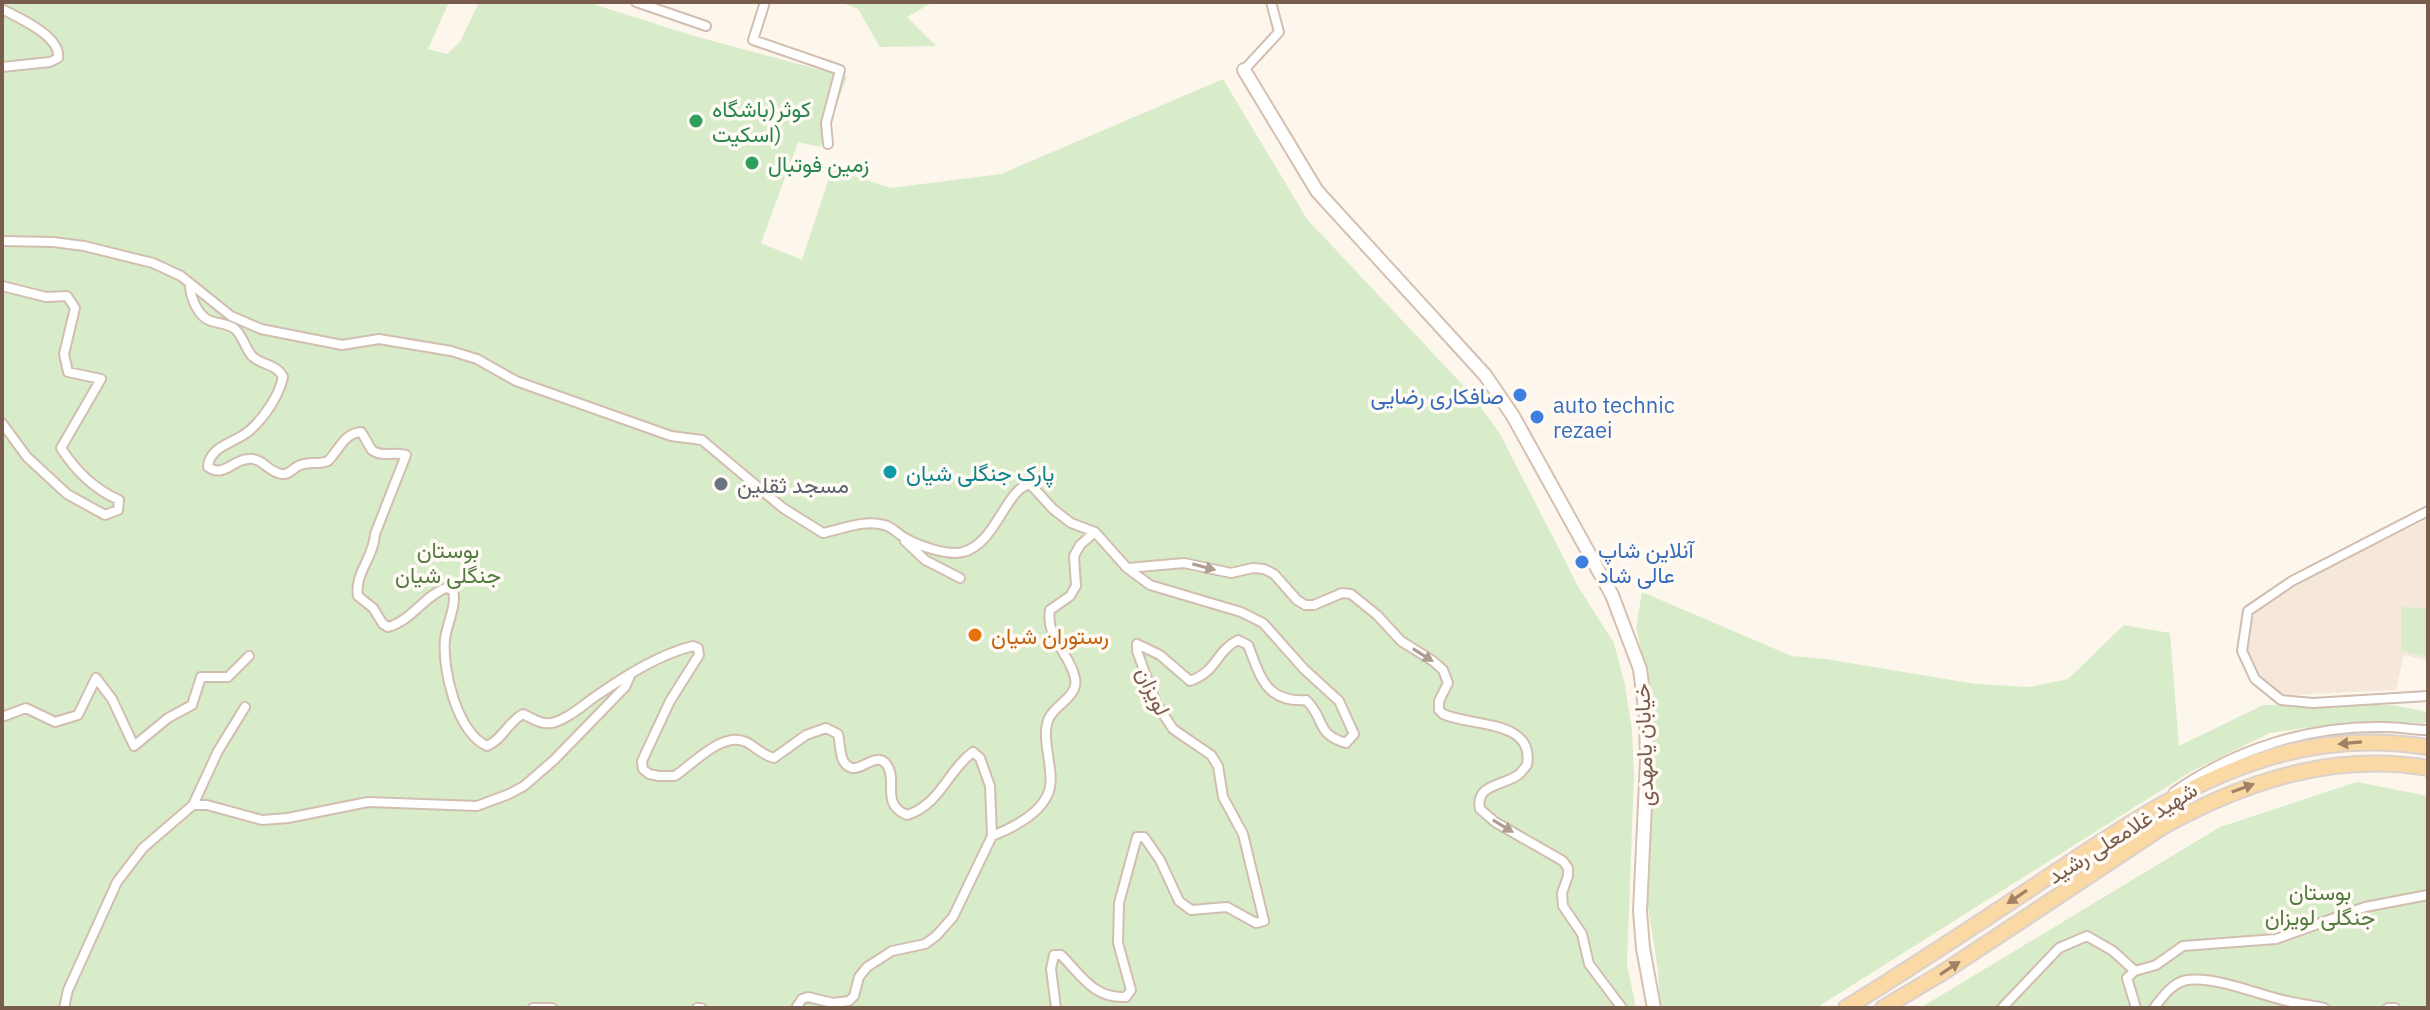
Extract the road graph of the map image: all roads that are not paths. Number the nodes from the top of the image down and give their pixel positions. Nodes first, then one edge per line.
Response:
1 (636, 2) edge
2 (765, 2) edge
3 (1271, 2) edge
4 (2, 9) edge
5 (706, 26) dead end
6 (2, 67) edge
7 (1244, 70) joint
8 (828, 144) dead end
9 (2, 241) edge
10 (190, 284) junction
11 (2, 286) edge
12 (2, 423) edge
13 (2428, 511) edge
14 (1095, 532) junction
15 (899, 534) junction
16 (1127, 568) junction
17 (960, 578) dead end
18 (249, 656) dead end
19 (630, 675) junction
20 (2428, 696) edge
21 (245, 707) dead end
22 (2, 717) edge
23 (2428, 730) edge
24 (2428, 747) edge
25 (2428, 768) edge
26 (193, 805) junction
27 (2146, 811) junction
28 (992, 836) junction
29 (2428, 895) edge
30 (2135, 971) junction
31 (1110, 998) junction
32 (64, 1008) edge
33 (533, 1008) edge
34 (552, 1008) edge
35 (796, 1008) edge
36 (1056, 1008) edge
37 (1115, 1008) edge
38 (1622, 1008) edge
39 (1654, 1008) edge
40 (1846, 1008) edge
41 (1883, 1008) edge
42 (2002, 1008) edge
43 (2136, 1008) edge
44 (2154, 1008) edge
45 (2324, 1008) edge
46 (2388, 1008) edge
47 (2395, 1008) edge

1 - 5 street
2 - 8 street
3 - 7 street
4 - 6 street
7 - 39 main road, خیابان یامهدی
9 - 10 street
10 - 15 street
10 - 19 street
11 - 12 street
13 - 20 street
14 - 15 street
14 - 16 street
14 - 28 street
15 - 17 street
16 - 31 street, لویزان
16 -> 38 street
18 - 22 street
19 - 26 street
19 - 28 street
21 - 26 street
23 - 27 street
24 -> 27 main road, شهید غلامعلی رشید
41 -> 25 main road, شهید غلامعلی رشید
26 - 32 street
27 -> 40 main road, شهید غلامعلی رشید
28 - 35 street
29 - 30 street
30 - 42 street
30 - 43 street
31 - 36 street
31 - 37 street
33 - 34 street
44 - 45 street
46 - 47 street

